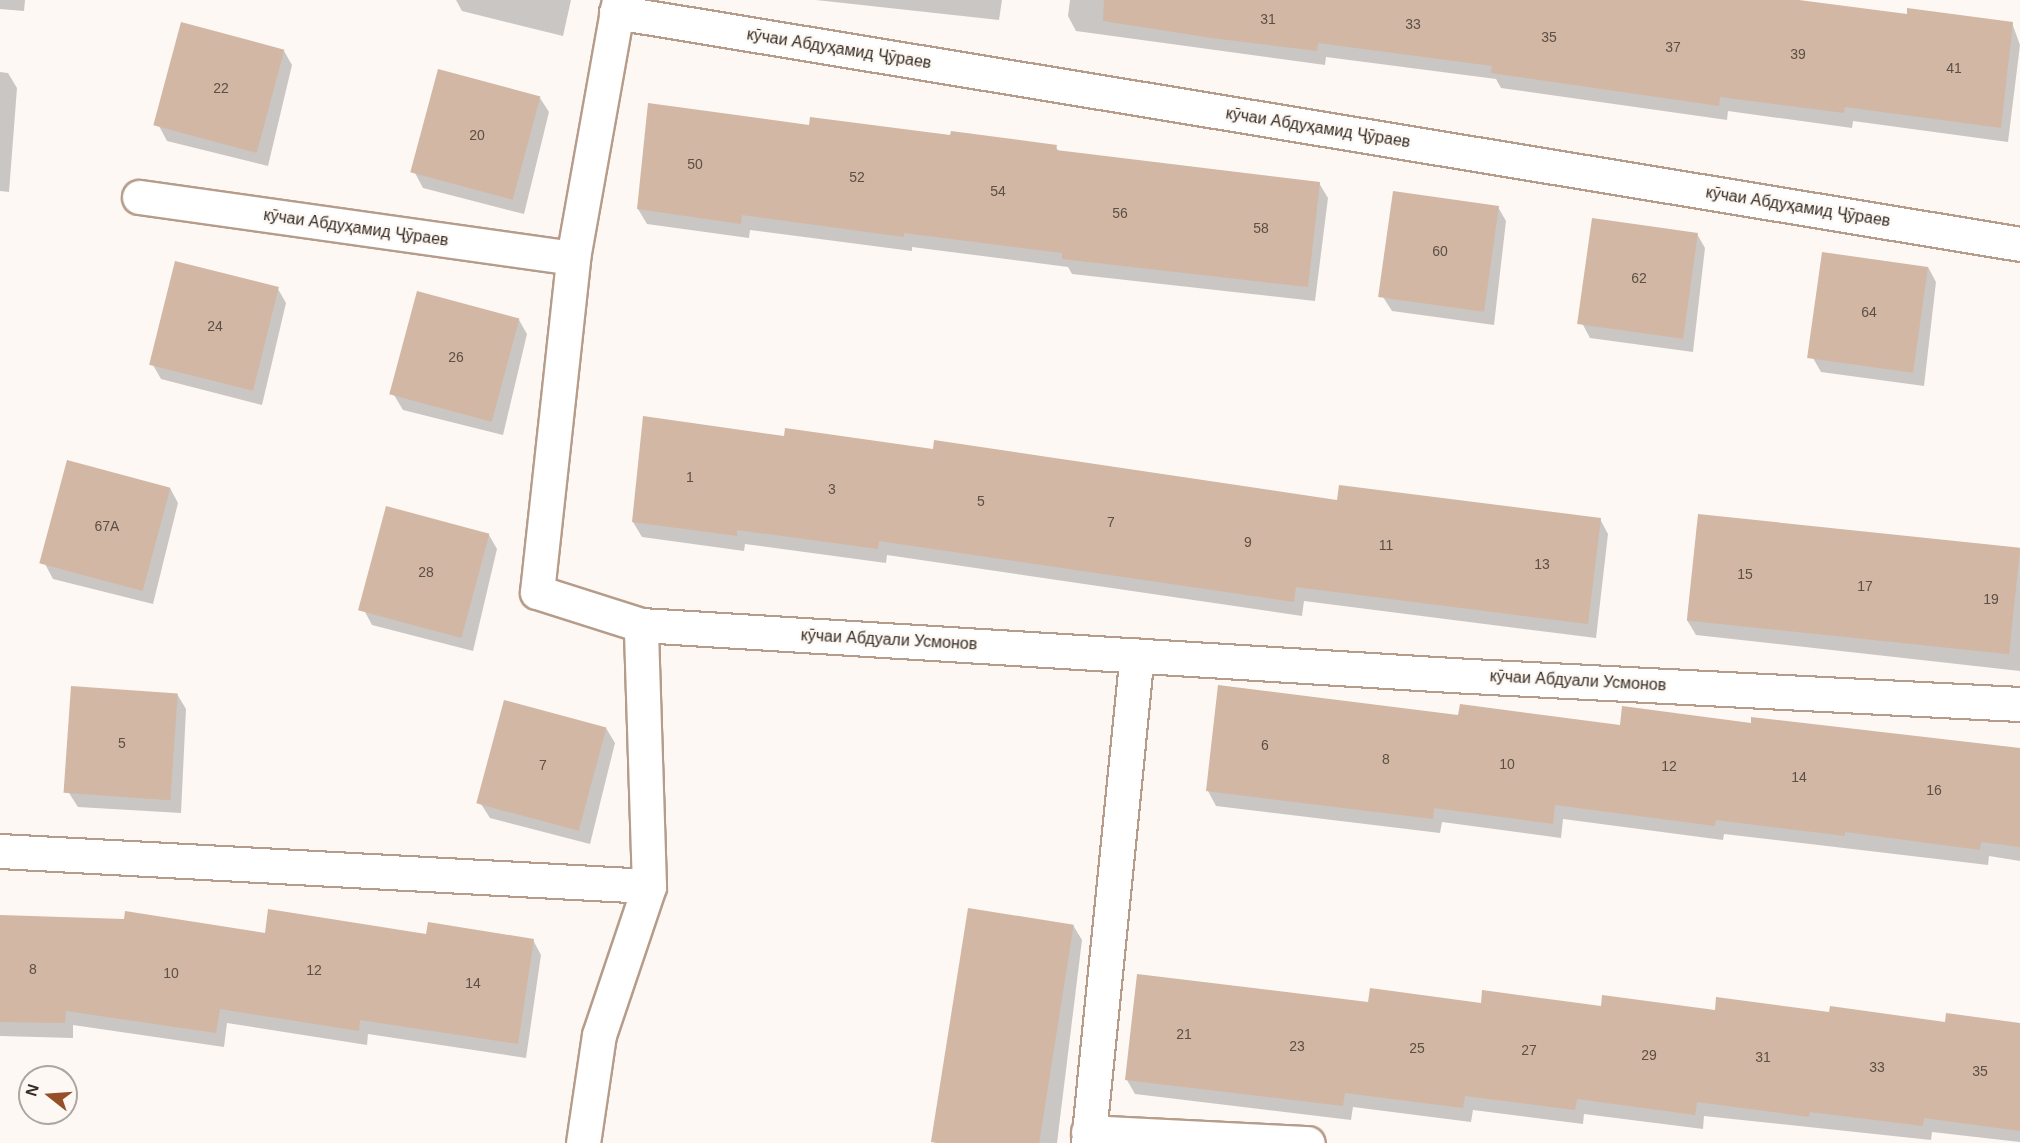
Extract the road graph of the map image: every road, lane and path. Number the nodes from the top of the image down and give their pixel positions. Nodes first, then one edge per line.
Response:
1 (617, 6) edge
2 (139, 197) dead end
3 (2020, 244) edge
4 (573, 258) junction
5 (641, 625) junction
6 (1137, 656) junction
7 (2020, 704) edge
8 (0, 851) edge
9 (649, 886) junction
10 (1088, 1137) edge
11 (583, 1143) edge
12 (1308, 1143) edge

1 - 3 street, кӯчаи Абдуҳамид Ҷӯраев
1 - 4 street
2 - 4 street, кӯчаи Абдуҳамид Ҷӯраев
4 - 5 street, кӯчаи Абдуали Усмонов
5 - 6 street, кӯчаи Абдуали Усмонов
5 - 9 street
6 - 7 street, кӯчаи Абдуали Усмонов
6 - 10 street
8 - 9 street
9 - 11 street
10 - 12 street

